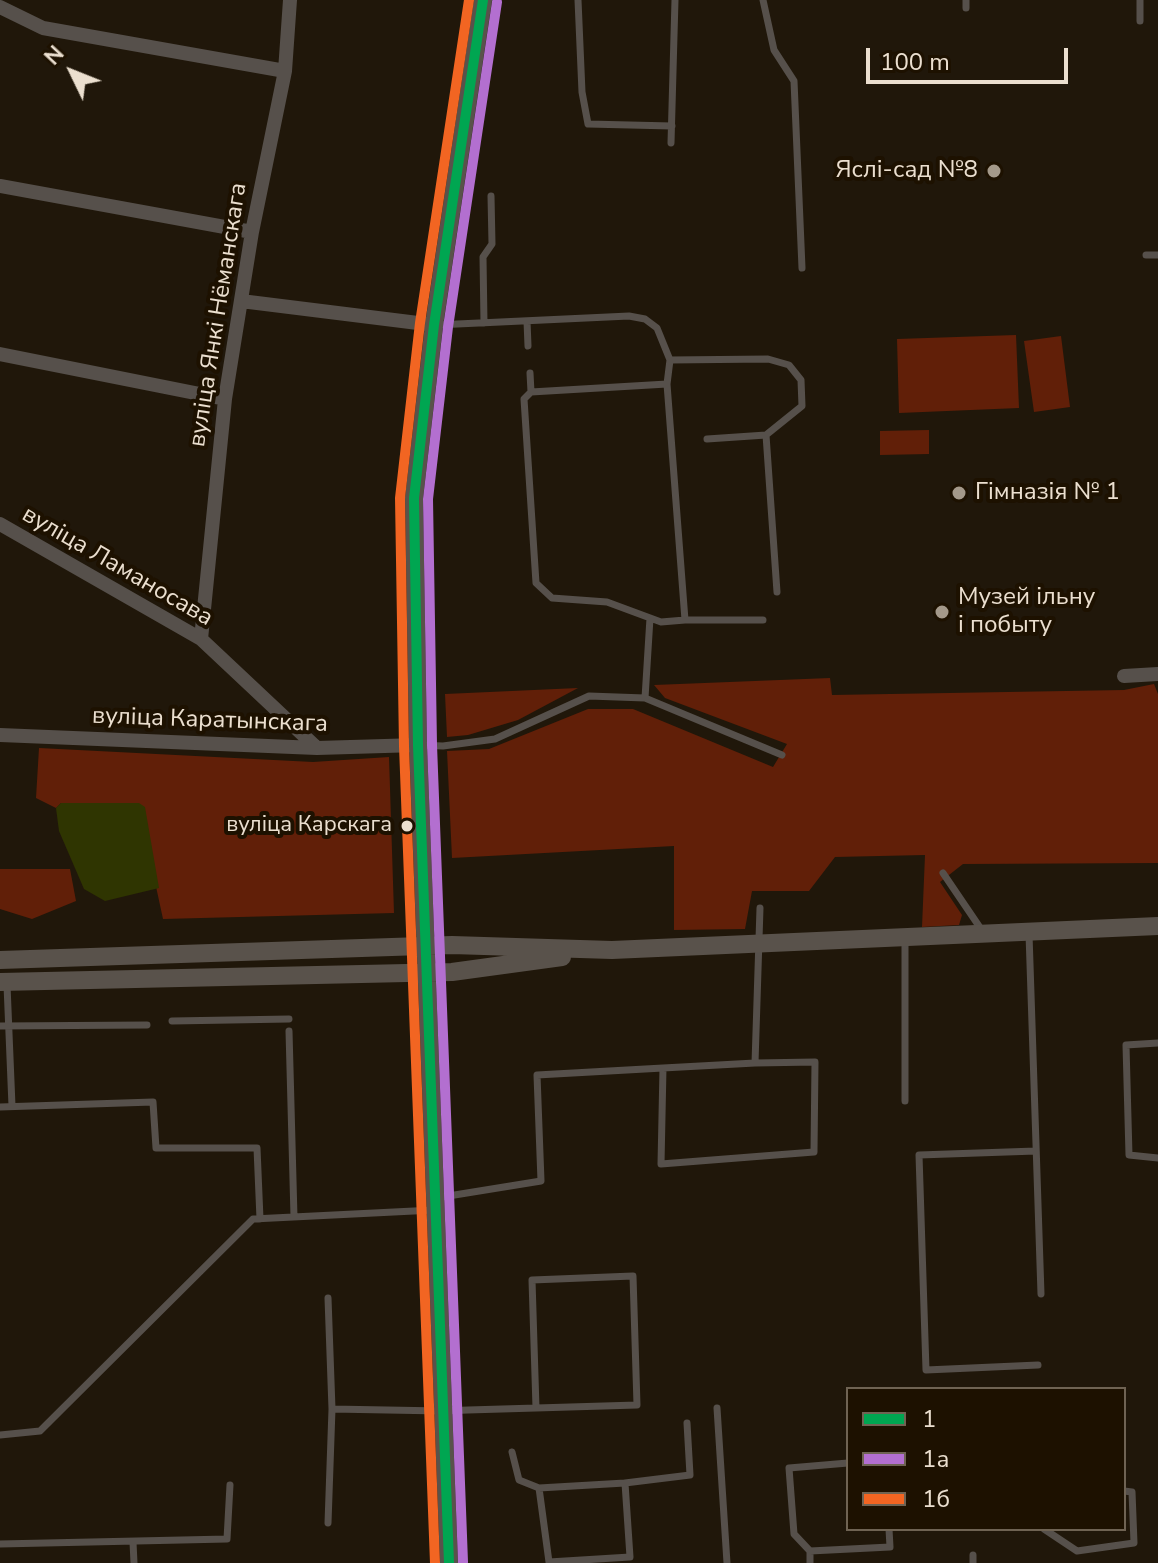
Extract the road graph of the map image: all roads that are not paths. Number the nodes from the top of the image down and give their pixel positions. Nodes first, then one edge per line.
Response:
1 (290, 0) edge
2 (483, 0) edge
3 (578, 0) edge
4 (675, 0) edge
5 (763, 0) edge
6 (1140, 0) edge
7 (0, 7) edge
8 (1140, 21) dead end
9 (285, 71) junction
10 (672, 126) junction
11 (671, 143) dead end
12 (0, 186) edge
13 (491, 196) dead end
14 (252, 232) junction
15 (1146, 255) dead end
16 (1158, 255) edge
17 (802, 268) dead end
18 (241, 301) junction
19 (527, 321) junction
20 (484, 323) junction
21 (434, 325) junction
22 (528, 346) dead end
23 (0, 354) edge
24 (670, 360) junction
25 (530, 373) dead end
26 (667, 384) junction
27 (531, 392) junction
28 (225, 399) junction
29 (766, 435) junction
30 (707, 439) dead end
31 (0, 524) edge
32 (777, 592) dead end
33 (650, 618) junction
34 (685, 620) junction
35 (763, 620) dead end
36 (201, 639) junction
37 (1158, 674) edge
38 (1124, 676) dead end
39 (645, 698) junction
40 (0, 728) edge
41 (7, 736) edge
42 (418, 745) junction
43 (317, 748) junction
44 (782, 755) dead end
45 (943, 873) dead end
46 (760, 908) dead end
47 (1158, 926) edge
48 (984, 934) junction
49 (1029, 934) junction
50 (905, 938) junction
51 (757, 945) junction
52 (426, 946) junction
53 (612, 950) junction
54 (0, 960) edge
55 (427, 972) junction
56 (4, 982) edge
57 (289, 1019) dead end
58 (172, 1021) dead end
59 (147, 1025) dead end
60 (4, 1026) edge
61 (289, 1031) dead end
62 (1158, 1043) edge
63 (755, 1063) junction
64 (663, 1068) junction
65 (905, 1101) dead end
66 (12, 1106) junction
67 (0, 1107) edge
68 (1036, 1151) junction
69 (1158, 1158) edge
70 (434, 1204) junction
71 (294, 1217) junction
72 (260, 1219) junction
73 (1041, 1294) dead end
74 (328, 1298) dead end
75 (1038, 1365) dead end
76 (536, 1408) junction
77 (717, 1408) dead end
78 (332, 1409) junction
79 (442, 1411) junction
80 (687, 1423) dead end
81 (0, 1435) edge
82 (512, 1452) dead end
83 (846, 1463) edge
84 (625, 1483) junction
85 (230, 1485) dead end
86 (539, 1488) junction
87 (1126, 1491) edge
88 (328, 1523) dead end
89 (889, 1531) edge
90 (1047, 1531) edge
91 (133, 1542) junction
92 (0, 1544) edge
93 (810, 1551) junction
94 (1077, 1551) junction
95 (549, 1562) edge
96 (134, 1563) edge
97 (449, 1563) edge
98 (727, 1563) edge
99 (810, 1563) edge
100 (1078, 1563) edge

1 - 9 street, вуліца Янкі Нёманскага
2 - 21 street
3 - 10 lane
4 - 10 lane
5 - 17 lane
6 - 8 lane
7 - 9 street
9 - 14 street, вуліца Янкі Нёманскага
10 - 11 lane
12 - 14 street
13 - 20 lane
14 - 18 street, вуліца Янкі Нёманскага
15 - 16 lane
18 - 21 street
18 - 28 street, вуліца Янкі Нёманскага
19 - 20 lane
19 - 22 lane
19 - 24 lane
20 - 21 lane
21 - 42 street
23 - 28 street
24 - 26 lane
24 - 29 lane
25 - 27 lane
26 - 27 lane
26 - 34 lane
27 - 33 lane
28 - 36 street, вуліца Янкі Нёманскага
29 - 30 lane
29 - 32 lane
31 - 36 street, вуліца Ламаносава
33 - 34 lane
33 - 39 lane
34 - 35 lane
36 - 43 street, вуліца Ламаносава
37 - 38 street
39 - 42 lane
39 - 44 lane
40 - 41 street
41 - 43 street, вуліца Каратынскага
42 - 43 street, вуліца Каратынскага
42 - 52 street
45 - 48 lane
46 - 51 lane
47 - 49 street
48 - 49 street
48 - 50 street
49 - 68 lane
50 - 51 street
50 - 65 lane
51 - 53 street
51 - 63 lane
52 - 53 street
52 - 54 street
52 - 55 street
53 - 55 street
55 - 56 street
55 - 70 street
56 - 60 lane
57 - 58 lane
59 - 60 lane
60 - 66 lane
61 - 71 lane
62 - 69 lane
63 - 64 lane
63 - 64 lane
64 - 70 lane
66 - 67 lane
66 - 72 lane
68 - 73 lane
68 - 75 lane
70 - 71 lane
70 - 79 street
71 - 72 lane
72 - 81 lane
74 - 78 lane
76 - 76 lane
76 - 79 lane
77 - 98 lane
78 - 79 lane
78 - 88 lane
79 - 97 street
80 - 84 lane
82 - 86 lane
83 - 93 lane
84 - 86 lane
84 - 95 lane
85 - 91 lane
86 - 95 lane
87 - 94 lane
89 - 93 lane
90 - 94 lane
91 - 92 lane
91 - 96 lane
93 - 99 lane
94 - 100 lane

